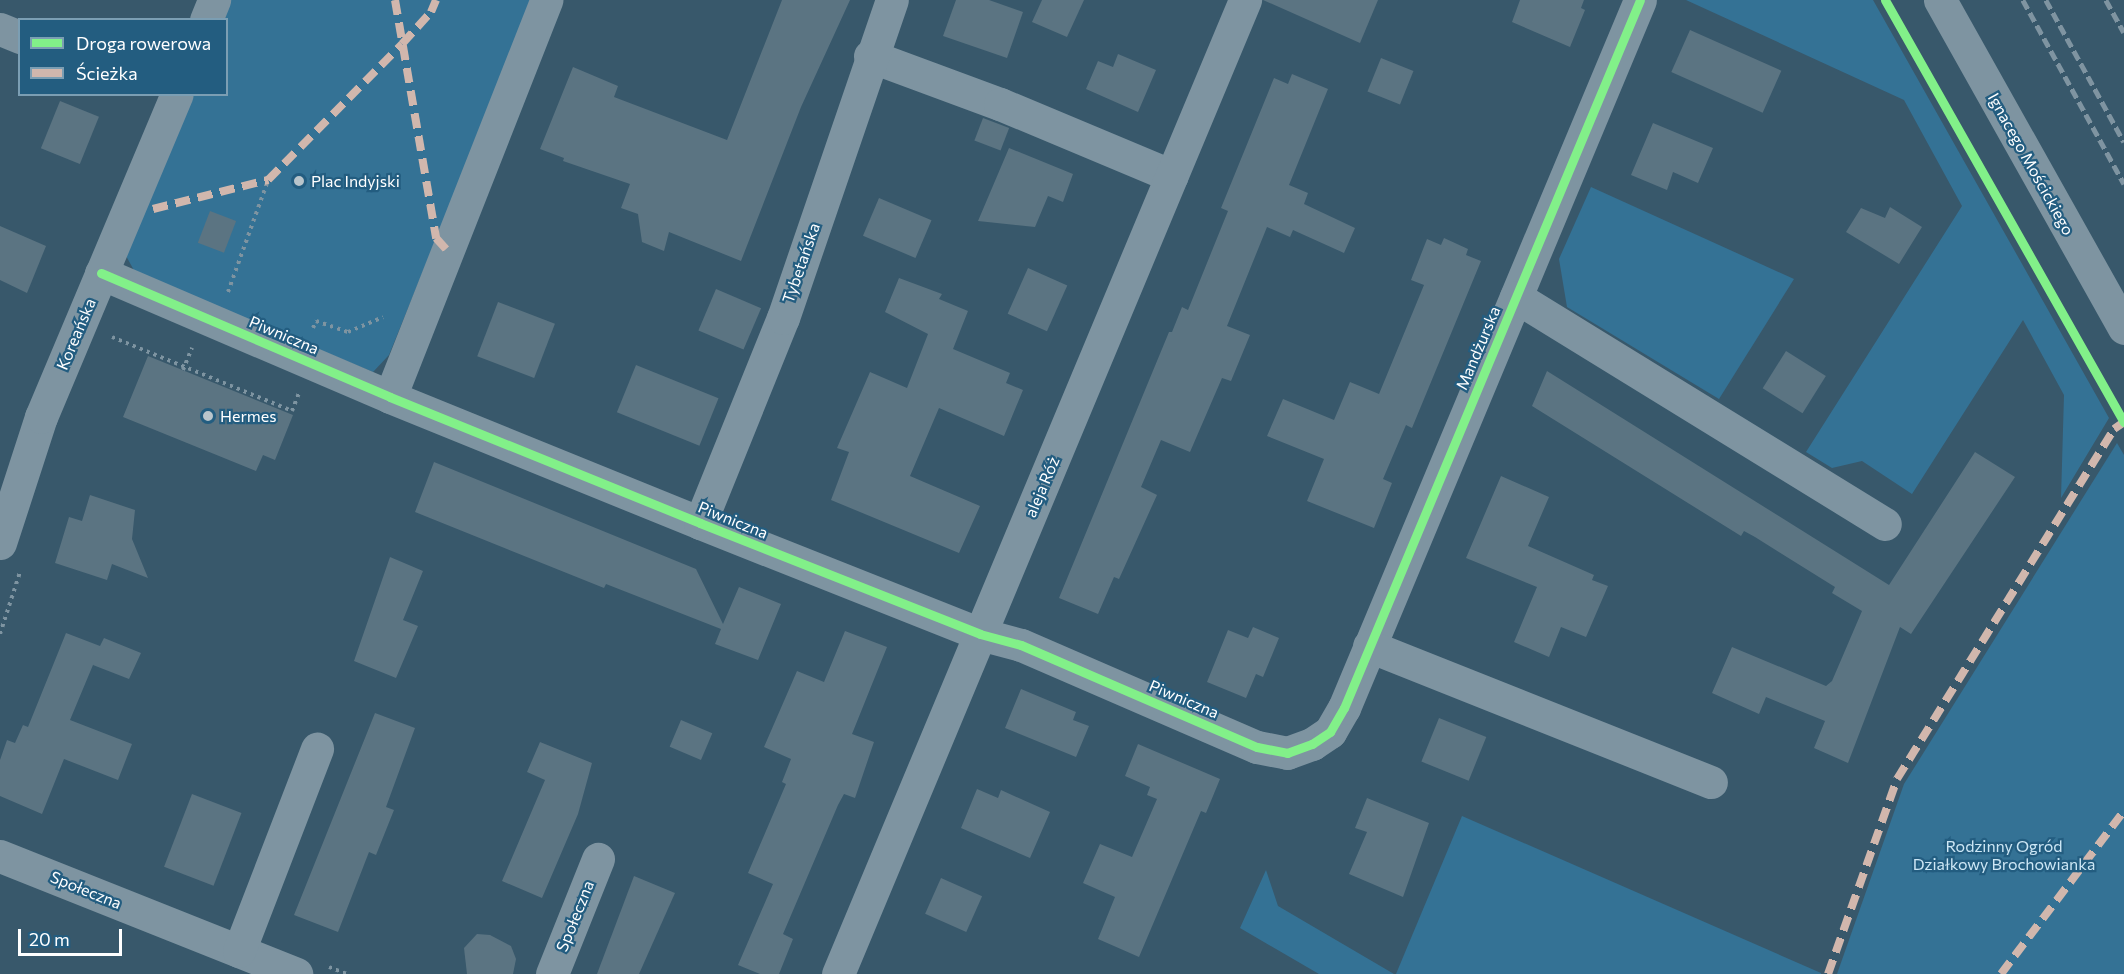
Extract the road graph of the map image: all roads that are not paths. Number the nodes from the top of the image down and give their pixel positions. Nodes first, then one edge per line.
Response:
1 (214, 0) edge
2 (546, 0) edge
3 (892, 0) edge
4 (1245, 0) edge
5 (1640, 0) edge
6 (1940, 0) edge
7 (207, 18) edge
8 (0, 29) edge
9 (18, 36) edge
10 (870, 56) junction
11 (172, 96) edge
12 (1172, 176) junction
13 (101, 273) junction
14 (1516, 297) junction
15 (2124, 328) edge
16 (390, 397) junction
17 (700, 523) junction
18 (1885, 524) dead end
19 (0, 543) edge
20 (980, 634) junction
21 (1369, 646) junction
22 (1344, 708) joint
23 (317, 748) dead end
24 (1711, 782) dead end
25 (0, 856) edge
26 (598, 858) dead end
27 (239, 951) junction
28 (296, 974) edge
29 (552, 974) edge
30 (838, 974) edge

1 - 7 street
2 - 16 street
3 - 10 street, Tybetańska
4 - 12 street, aleja Róż
5 - 14 street, Mandżurska
6 - 15 street, Ignacego Mościckiego
8 - 9 street
10 - 12 street
10 - 17 street, Tybetańska
11 - 13 street, Koreańska
12 - 20 street, aleja Róż
13 - 16 street, Piwniczna
13 - 19 street, Koreańska
14 - 18 street
14 - 21 street, Mandżurska
16 - 17 street, Piwniczna
17 - 20 street, Piwniczna
20 - 22 street, Piwniczna
20 - 30 street, aleja Róż
21 - 22 street, Mandżurska
21 - 24 street
23 - 27 street
25 - 27 street, Społeczna
26 - 29 street, Społeczna
27 - 28 street, Społeczna

